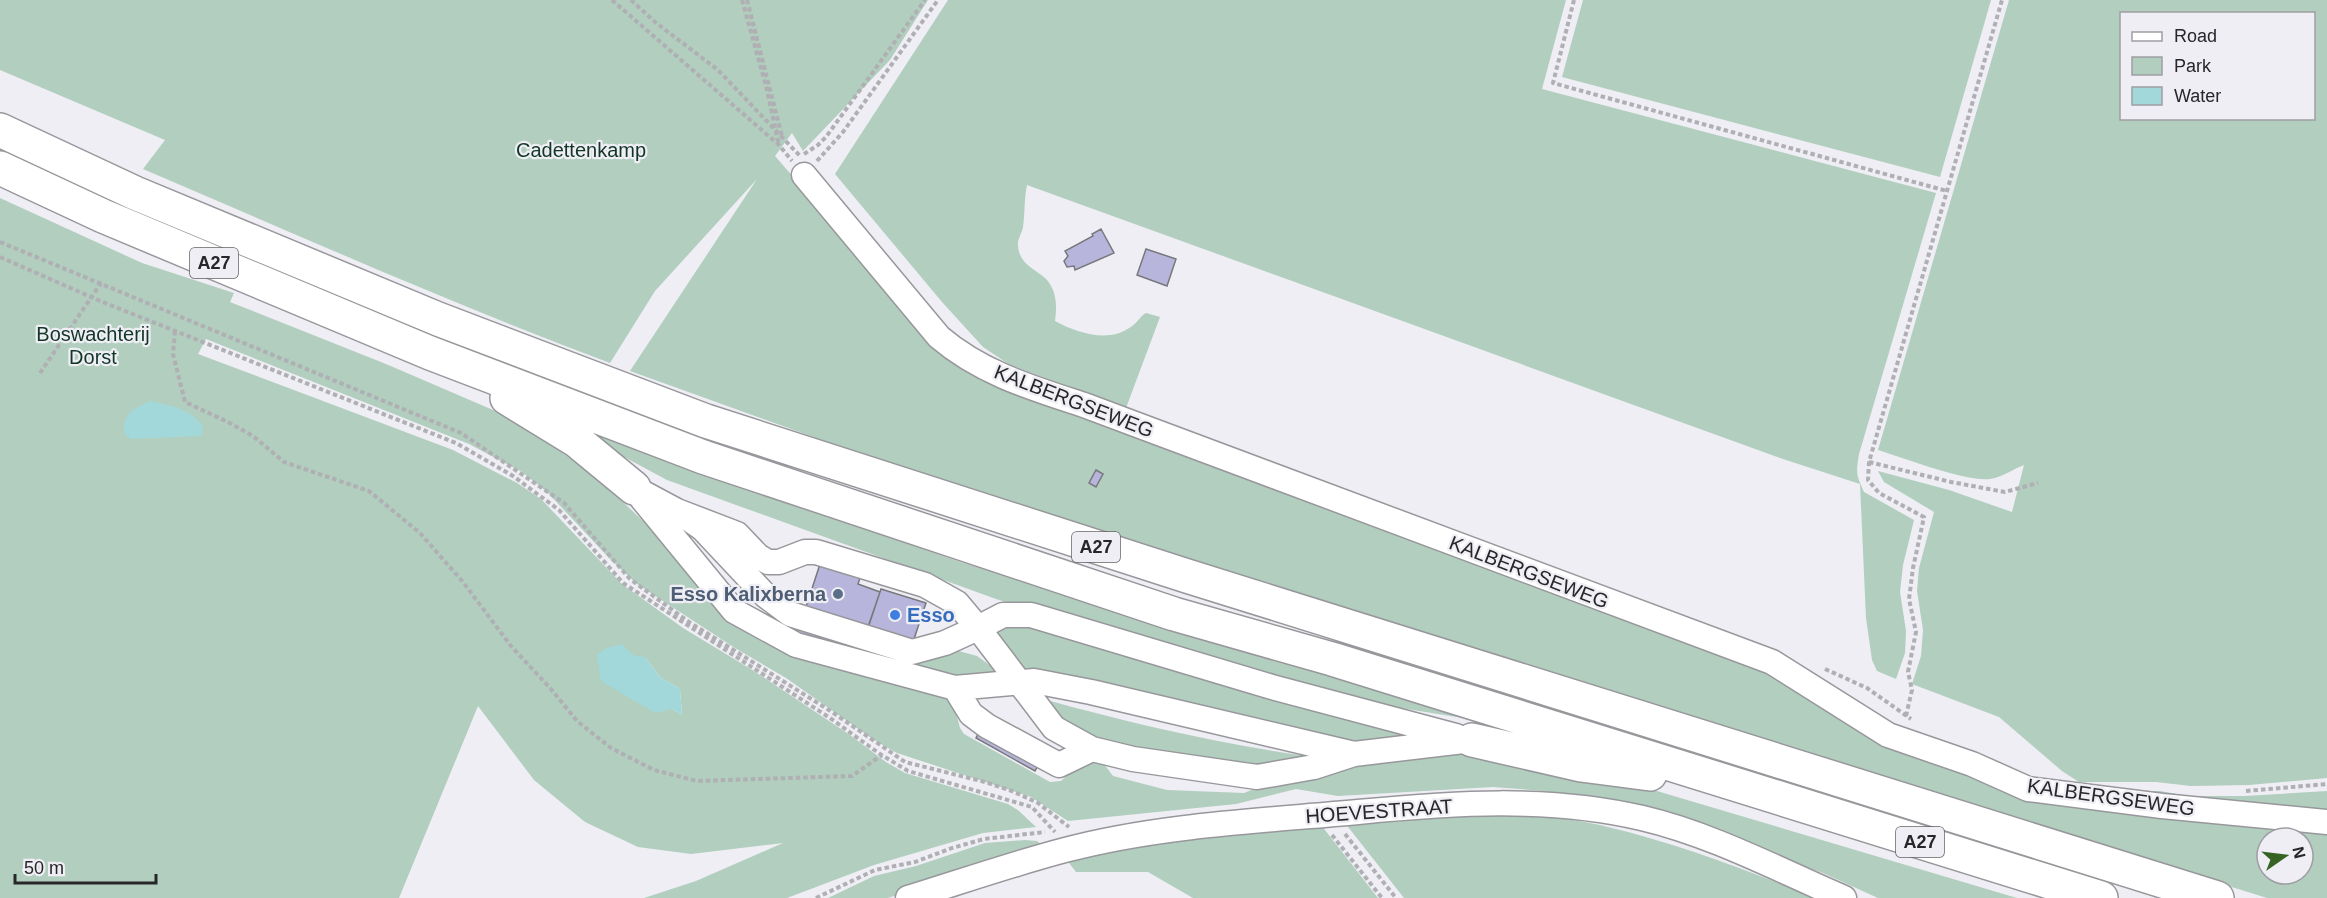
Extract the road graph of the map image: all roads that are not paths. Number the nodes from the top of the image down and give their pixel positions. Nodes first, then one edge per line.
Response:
1 (0, 130) edge
2 (802, 166) road end
3 (0, 168) edge
4 (430, 353) junction
5 (634, 488) junction
6 (677, 511) junction
7 (978, 628) junction
8 (1018, 682) junction
9 (955, 688) junction
10 (1472, 740) junction
11 (1092, 749) junction
12 (1354, 754) junction
13 (1739, 786) junction
14 (2327, 822) edge
15 (908, 898) edge
16 (1844, 898) edge
17 (2101, 898) edge
18 (2217, 898) edge

1 - 18 highway, A27
2 - 14 street, KALBERGSEWEG
3 - 4 highway, A27
4 - 5 highway, A27
4 - 13 highway, A27
5 - 6 street, A27
5 - 9 street, A27
6 - 7 street, A27
6 - 7 street, A27
7 - 8 street, A27
7 - 10 street, A27
8 - 9 street, A27
8 - 11 street, A27
8 - 12 street, A27
9 - 11 street
10 - 12 street, A27
10 - 13 highway, A27
11 - 12 street, A27
13 - 17 highway, A27
15 - 16 street, HOEVESTRAAT

